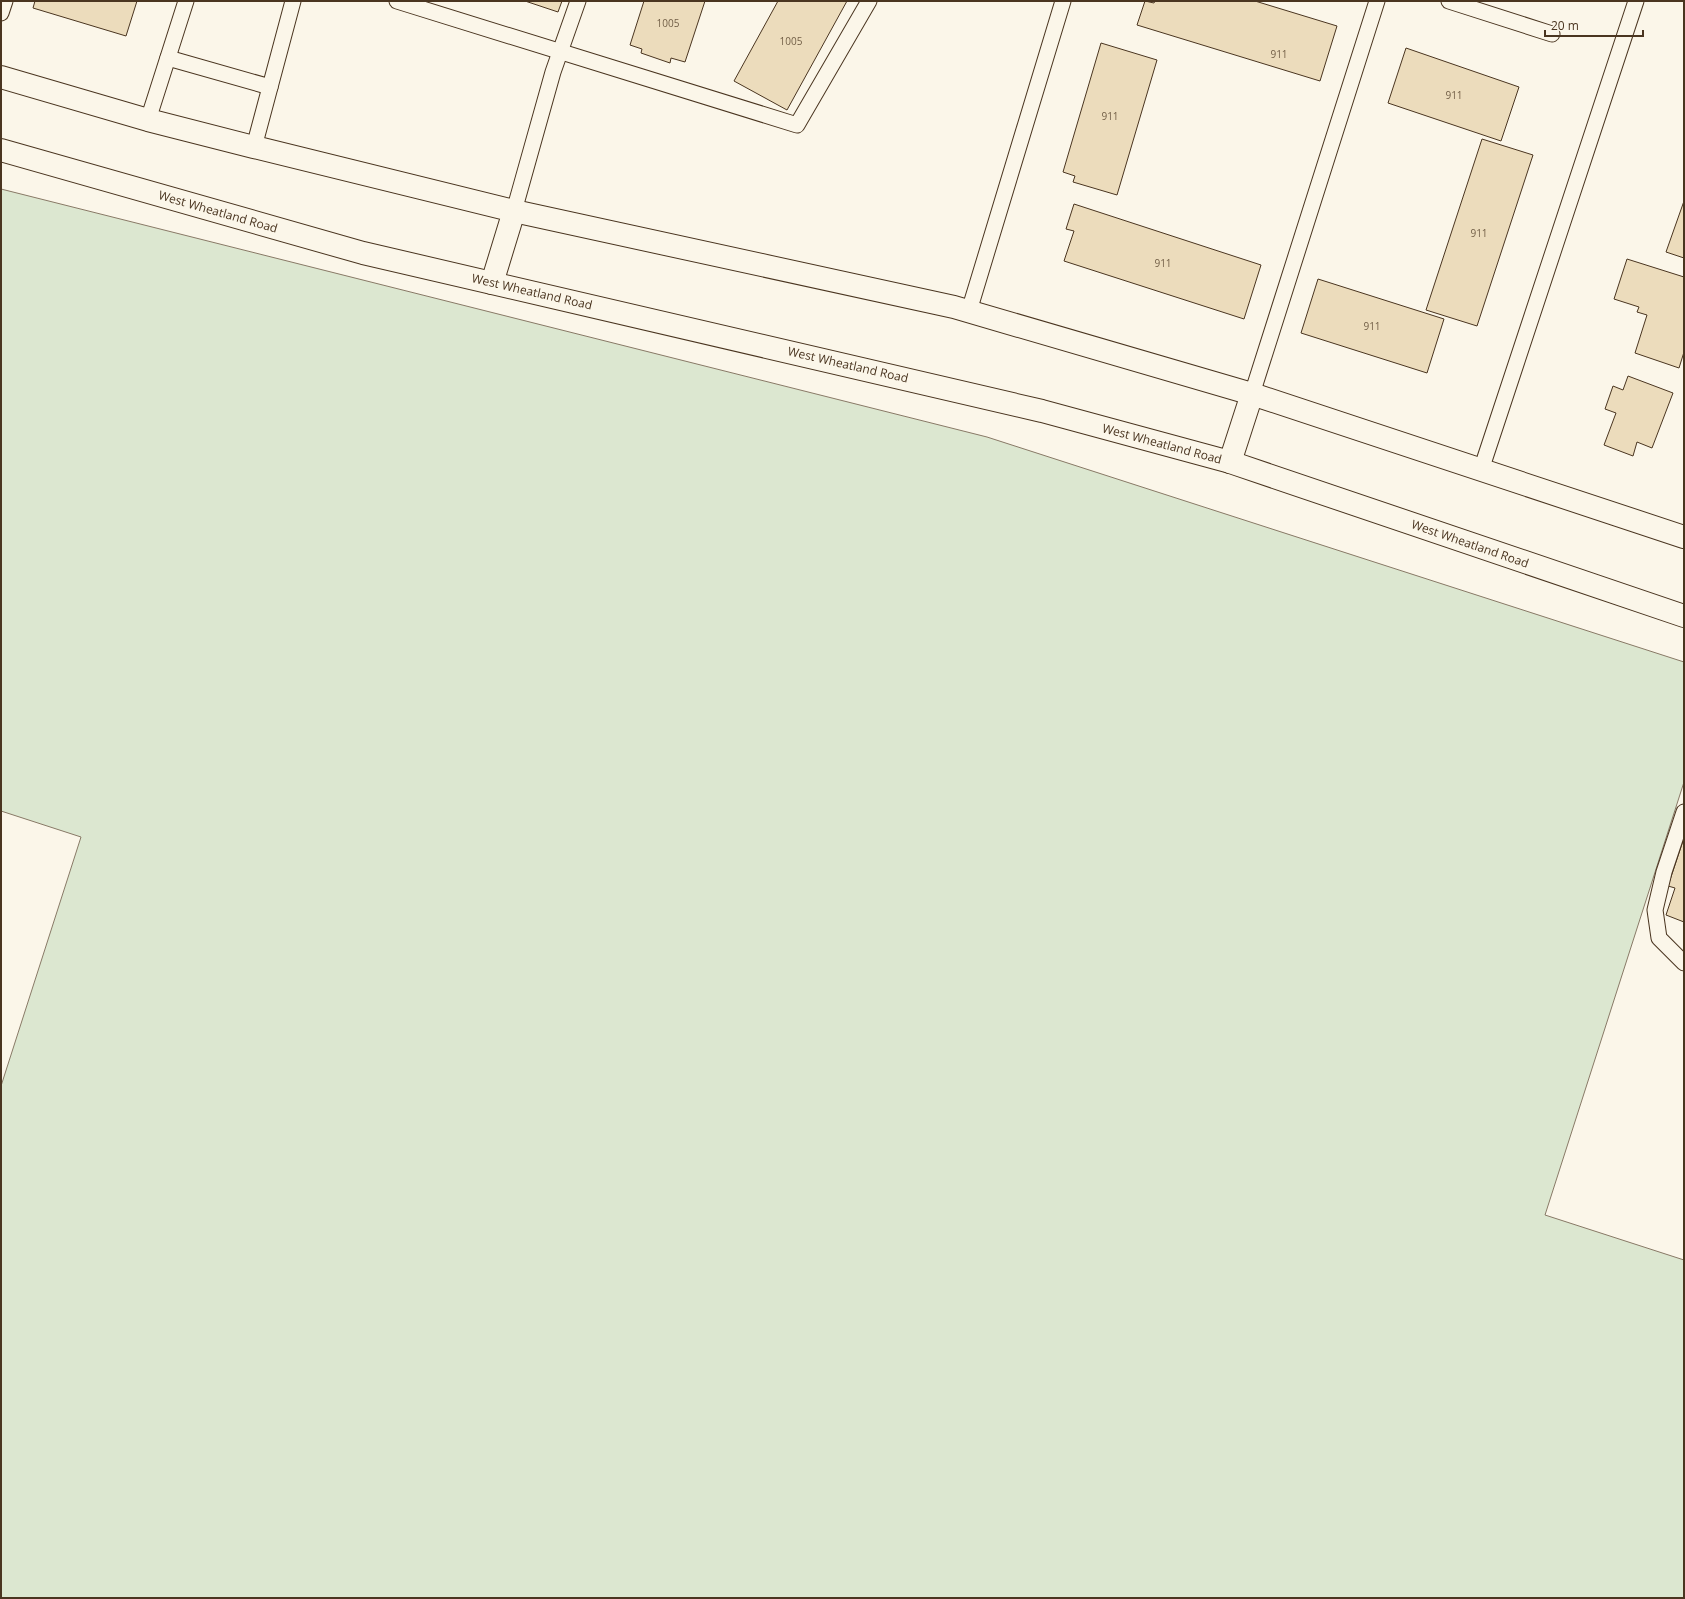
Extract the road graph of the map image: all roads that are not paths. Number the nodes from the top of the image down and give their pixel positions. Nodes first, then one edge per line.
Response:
1 (5, 1) edge
2 (186, 1) edge
3 (293, 1) edge
4 (397, 1) edge
5 (578, 1) edge
6 (869, 1) edge
7 (1063, 1) edge
8 (1377, 1) edge
9 (1449, 1) edge
10 (1636, 1) edge
11 (1, 14) edge
12 (1552, 34) dead end
13 (560, 51) junction
14 (168, 58) junction
15 (1, 77) edge
16 (270, 87) junction
17 (148, 120) junction
18 (254, 147) junction
19 (1, 150) edge
20 (514, 211) junction
21 (492, 283) junction
22 (969, 311) junction
23 (1252, 394) junction
24 (1230, 462) junction
25 (1481, 470) junction
26 (1684, 537) edge
27 (1684, 616) edge
28 (1684, 812) edge
29 (1684, 963) edge

1 - 11 lane
2 - 14 lane
3 - 16 lane
4 - 13 lane
5 - 13 lane
6 - 13 lane
7 - 22 lane
8 - 23 lane
9 - 12 lane
10 - 25 lane
13 - 20 lane
14 - 16 lane
14 - 17 lane
15 - 17 main road
16 - 18 lane
17 - 18 main road
18 - 20 main road
19 - 21 main road, West Wheatland Road
20 - 21 main road
20 - 22 main road
21 - 24 main road, West Wheatland Road
22 - 23 main road
23 - 24 main road
23 - 25 main road
24 - 27 main road, West Wheatland Road
25 - 26 main road
28 - 29 lane

